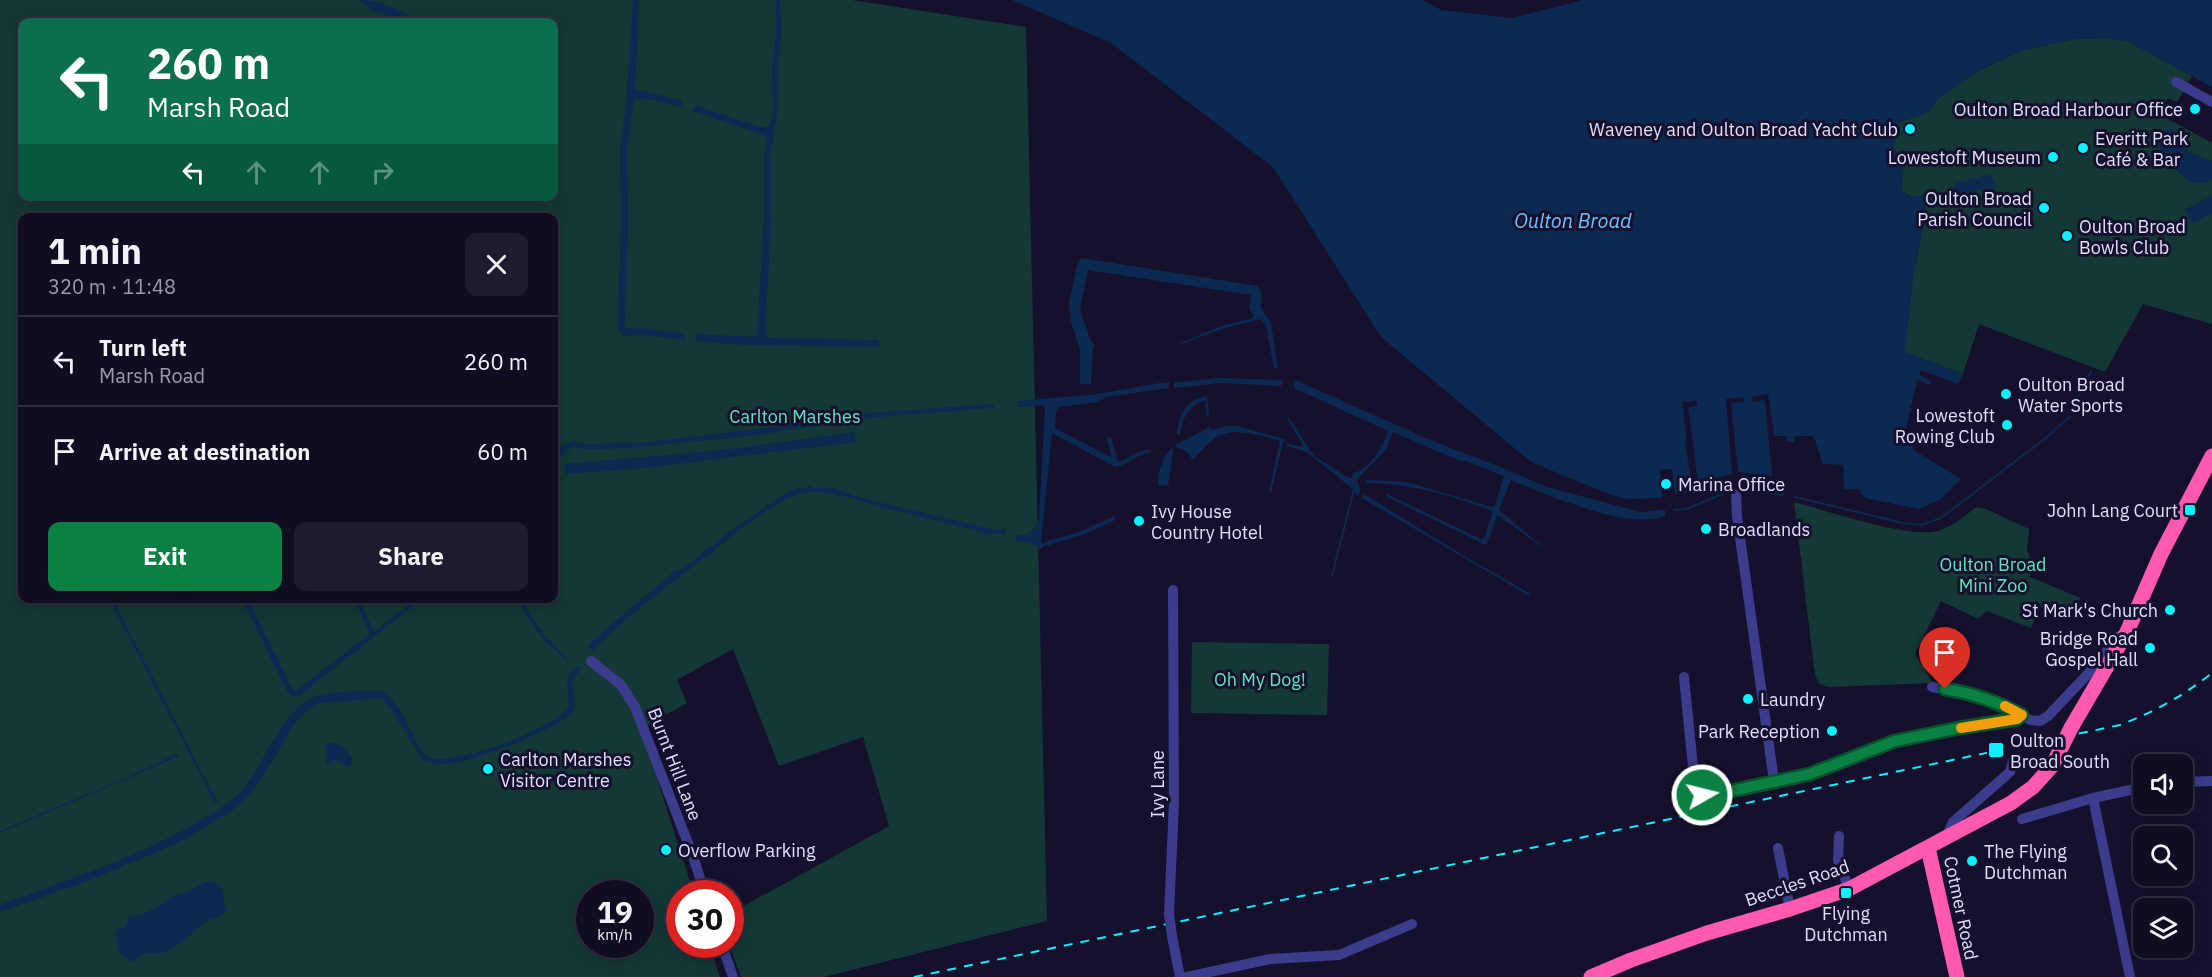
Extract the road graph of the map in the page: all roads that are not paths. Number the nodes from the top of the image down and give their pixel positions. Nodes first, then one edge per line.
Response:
1 (2176, 82) dead end
2 (2212, 102) edge
3 (2211, 460) edge
4 (1736, 494) dead end
5 (1173, 590) dead end
6 (2127, 632) junction
7 (591, 662) dead end
8 (1684, 677) dead end
9 (1932, 687) dead end
10 (2022, 715) junction
11 (2013, 760) dead end
12 (1774, 781) junction
13 (2212, 781) edge
14 (2193, 782) edge
15 (2133, 789) edge
16 (2093, 798) junction
17 (2022, 819) dead end
18 (1839, 836) dead end
19 (1947, 836) junction
20 (1778, 848) dead end
21 (1928, 848) junction
22 (701, 880) edge
23 (1849, 889) junction
24 (1790, 909) junction
25 (1412, 924) dead end
26 (726, 958) edge
27 (732, 977) edge
28 (1180, 977) edge
29 (1187, 977) edge
30 (1591, 977) edge
31 (1957, 977) edge
32 (2130, 977) edge

1 - 2 street
3 - 6 highway
4 - 12 street
5 - 28 street, Ivy Lane, bridge
6 - 10 street
6 - 19 highway, bridge
7 - 22 street, Burnt Hill Lane
8 - 12 street
9 - 10 street
10 - 12 street
11 - 19 street, Beccles Road
13 - 14 street
15 - 16 street
16 - 17 street
16 - 32 street
18 - 23 street
19 - 21 highway, Beccles Road
20 - 24 street
21 - 23 highway, Beccles Road
21 - 31 highway, Cotmer Road
23 - 24 highway, Beccles Road
24 - 30 highway, Beccles Road
25 - 29 street
26 - 27 street

